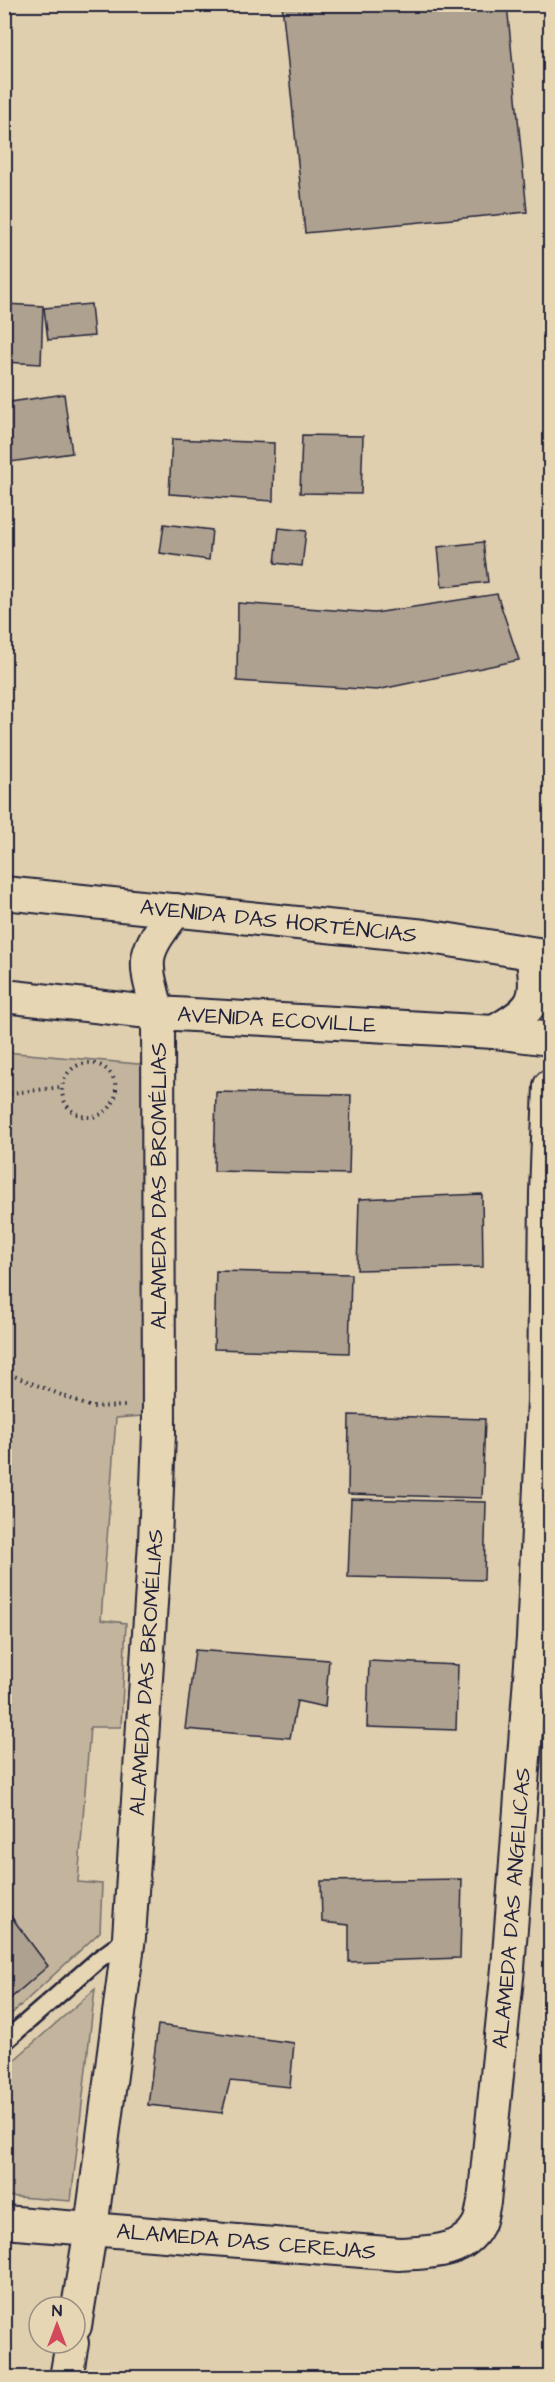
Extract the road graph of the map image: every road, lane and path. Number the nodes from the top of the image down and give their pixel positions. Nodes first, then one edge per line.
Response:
1 (4, 893) edge
2 (176, 910) junction
3 (541, 955) edge
4 (4, 996) edge
5 (158, 1013) junction
6 (494, 1032) junction
7 (550, 1038) edge
8 (550, 1086) edge
9 (62, 1087) junction
10 (4, 1094) edge
11 (4, 1372) edge
12 (159, 1404) junction
13 (129, 1937) junction
14 (4, 2042) edge
15 (4, 2222) edge
16 (478, 2224) joint
17 (91, 2228) junction
18 (80, 2295) edge
19 (70, 2355) edge
20 (66, 2378) edge

1 - 2 street, AVENIDA DAS HORTÉNCIAS
2 - 3 street, AVENIDA DAS HORTÉNCIAS
2 - 5 street, ALAMEDA DAS BROMÉLIAS
3 - 6 street
4 - 5 street, AVENIDA ECOVILLE
5 - 6 street, AVENIDA ECOVILLE
5 - 12 street, ALAMEDA DAS BROMÉLIAS
6 - 7 street, AVENIDA ECOVILLE
8 - 16 street, ALAMEDA DAS ANGELICAS
9 - 9 path
9 - 10 path
11 - 12 path
12 - 13 street, ALAMEDA DAS BROMÉLIAS
13 - 14 lane
13 - 17 street, ALAMEDA DAS BROMÉLIAS
15 - 17 street, ALAMEDA DAS CEREJAS
16 - 17 street, ALAMEDA DAS CEREJAS
17 - 18 street, ALAMEDA DAS BROMÉLIAS
19 - 20 street

